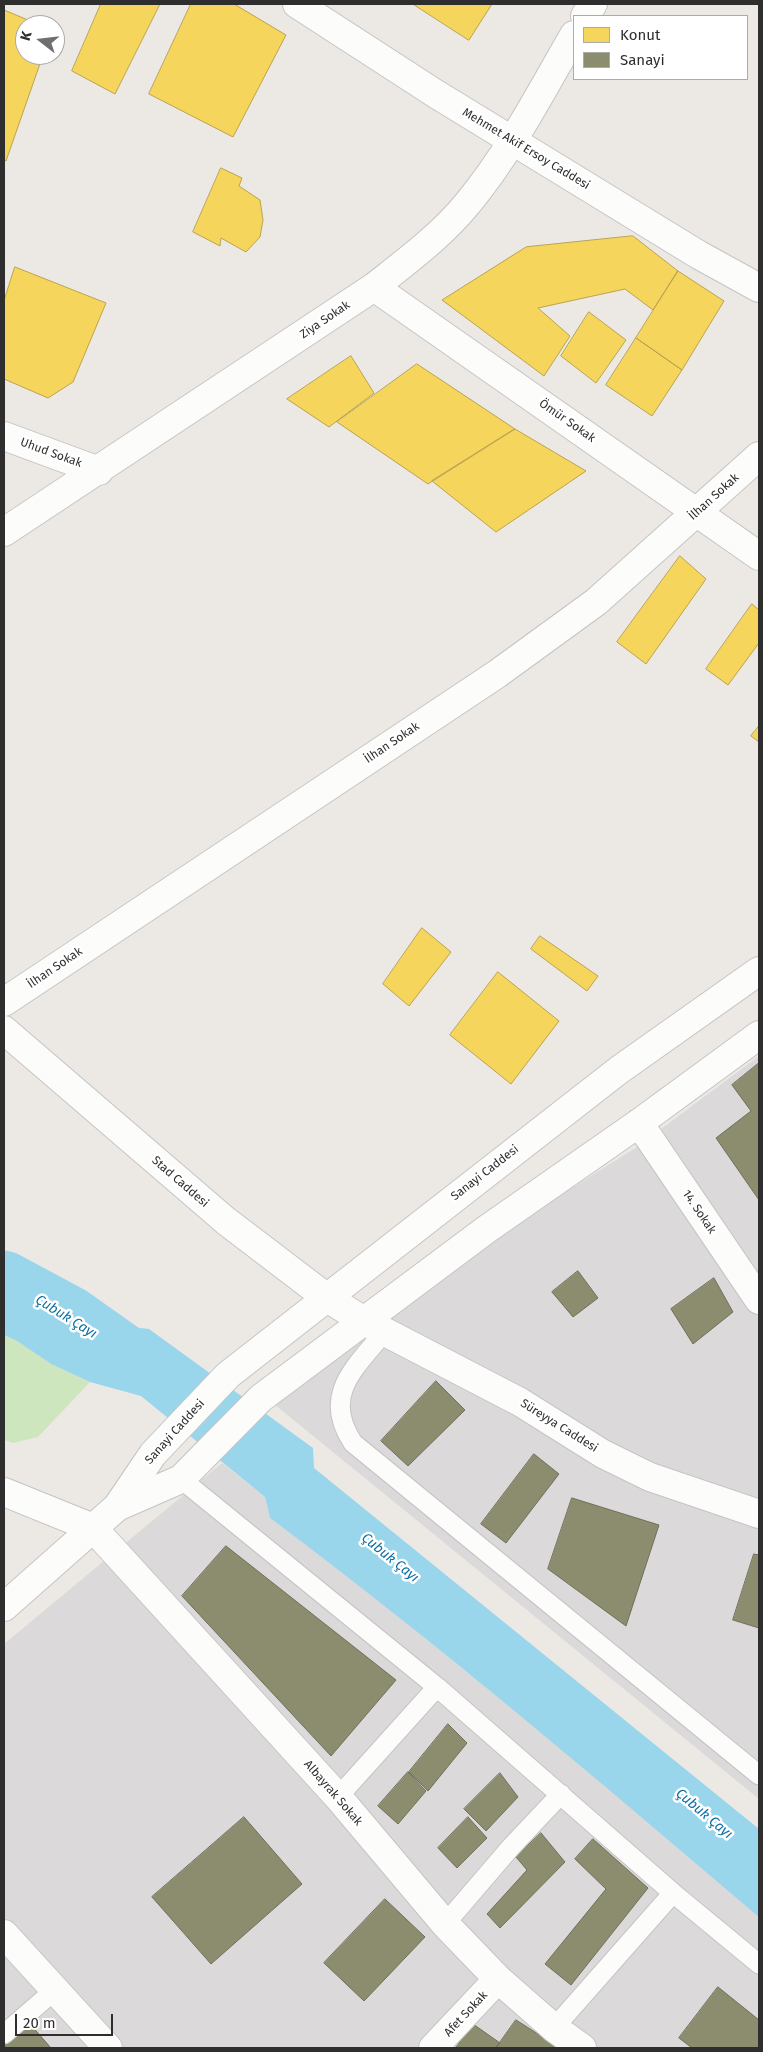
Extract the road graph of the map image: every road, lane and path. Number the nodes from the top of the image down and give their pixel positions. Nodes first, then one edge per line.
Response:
1 (297, 4) edge
2 (593, 4) edge
3 (586, 15) edge
4 (573, 37) edge
5 (513, 140) junction
6 (758, 284) edge
7 (374, 287) junction
8 (4, 436) edge
9 (759, 456) edge
10 (99, 471) junction
11 (699, 512) junction
12 (4, 532) edge
13 (759, 556) edge
14 (759, 972) edge
15 (4, 1002) edge
16 (4, 1030) edge
17 (759, 1035) edge
18 (639, 1123) junction
19 (327, 1298) junction
20 (759, 1300) edge
21 (375, 1326) junction
22 (181, 1479) junction
23 (4, 1492) edge
24 (117, 1507) junction
25 (759, 1514) edge
26 (93, 1528) junction
27 (4, 1607) edge
28 (437, 1686) junction
29 (759, 1775) edge
30 (561, 1794) junction
31 (338, 1797) junction
32 (673, 1892) junction
33 (445, 1924) junction
34 (4, 1934) edge
35 (759, 1964) edge
36 (498, 1979) junction
37 (55, 1990) junction
38 (554, 2028) junction
39 (4, 2034) edge
40 (108, 2048) edge
41 (433, 2048) edge
42 (582, 2048) edge

1 - 5 street, Mehmet Akif Ersoy Caddesi
2 - 3 street
4 - 5 street, Ziya Sokak
5 - 6 street, Mehmet Akif Ersoy Caddesi
5 - 7 street, Ziya Sokak
7 - 10 street, Ziya Sokak
7 - 11 street, Ömür Sokak
8 - 10 street, Uhud Sokak
9 - 11 street, İlhan Sokak
10 - 12 street, Ziya Sokak
11 - 13 street, Ömür Sokak
11 - 15 street, İlhan Sokak
14 - 19 street, Sanayi Caddesi
16 - 19 street, Stad Caddesi
17 - 18 street
18 - 20 street, 14. Sokak
18 - 21 street
19 - 21 street, Stad Caddesi
19 - 24 street, Sanayi Caddesi
21 - 22 street
21 - 25 street, Süreyya Caddesi
21 - 29 lane
22 - 24 street
22 - 28 lane
23 - 26 street
24 - 26 street
26 - 27 street
26 - 31 street, Albayrak Sokak
28 - 30 lane
28 - 31 lane
30 - 32 lane
30 - 33 lane
31 - 33 street, Albayrak Sokak
32 - 35 lane
32 - 38 lane
33 - 36 street, Albayrak Sokak
34 - 37 street
36 - 38 street, Albayrak Sokak
36 - 41 street, Afet Sokak
37 - 39 lane
37 - 40 street
38 - 42 street, Albayrak Sokak

